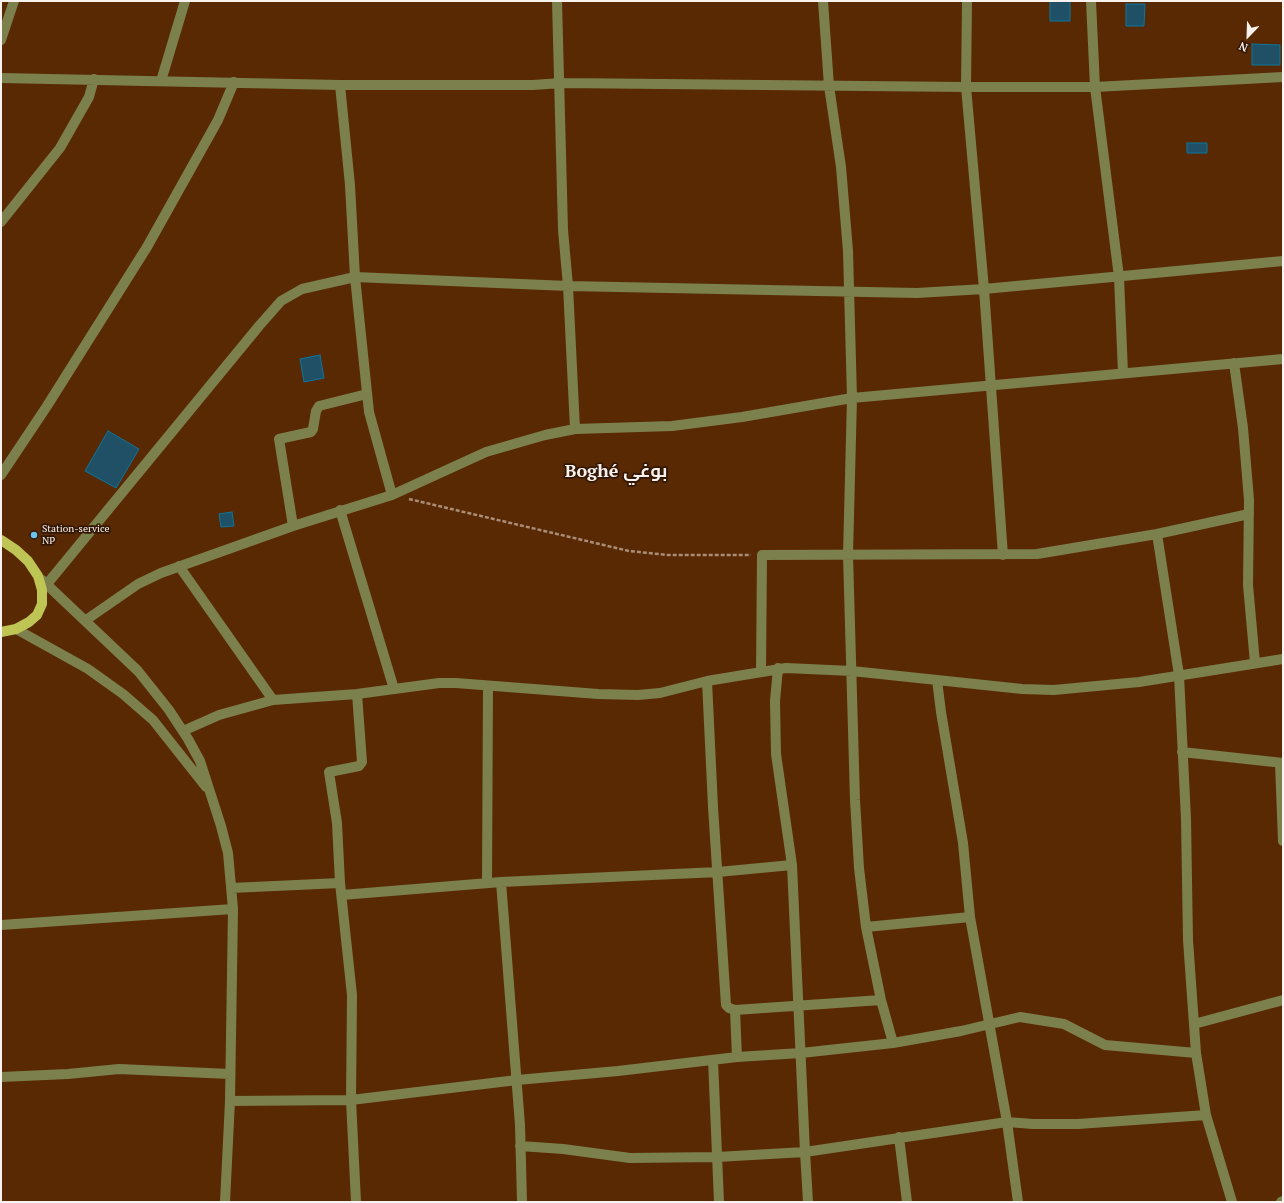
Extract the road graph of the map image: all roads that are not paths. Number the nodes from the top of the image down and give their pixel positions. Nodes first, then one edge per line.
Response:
1 (14, 1) edge
2 (185, 1) edge
3 (557, 1) edge
4 (823, 1) edge
5 (966, 1) edge
6 (1090, 1) edge
7 (1, 40) edge
8 (1283, 77) edge
9 (1, 78) edge
10 (94, 79) junction
11 (161, 81) junction
12 (234, 82) junction
13 (560, 83) junction
14 (340, 85) junction
15 (830, 86) junction
16 (966, 87) junction
17 (1095, 87) junction
18 (1, 222) edge
19 (1283, 261) edge
20 (355, 277) junction
21 (1119, 277) junction
22 (568, 286) junction
23 (984, 289) junction
24 (848, 293) junction
25 (1283, 359) edge
26 (1234, 363) junction
27 (1123, 373) junction
28 (989, 384) junction
29 (367, 394) junction
30 (852, 398) junction
31 (575, 429) junction
32 (1, 475) edge
33 (392, 495) junction
34 (340, 510) junction
35 (1249, 514) junction
36 (293, 526) junction
37 (1157, 534) junction
38 (1, 540) edge
39 (848, 555) junction
40 (1003, 555) junction
41 (179, 566) junction
42 (38, 576) junction
43 (47, 584) junction
44 (86, 620) junction
45 (16, 629) junction
46 (1, 632) edge
47 (1283, 659) edge
48 (1255, 663) junction
49 (778, 668) junction
50 (852, 671) junction
51 (761, 672) junction
52 (1179, 675) junction
53 (937, 680) junction
54 (707, 681) junction
55 (488, 686) junction
56 (394, 689) junction
57 (357, 694) junction
58 (273, 700) junction
59 (183, 731) junction
60 (1182, 752) junction
61 (1281, 763) edge
62 (210, 793) junction
63 (1283, 841) edge
64 (792, 865) junction
65 (718, 872) junction
66 (487, 882) junction
67 (501, 882) junction
68 (340, 883) junction
69 (231, 888) junction
70 (342, 895) junction
71 (233, 910) junction
72 (970, 918) junction
73 (1, 925) edge
74 (866, 927) junction
75 (881, 1000) junction
76 (1283, 1000) edge
77 (800, 1007) junction
78 (735, 1010) junction
79 (1194, 1024) junction
80 (990, 1025) junction
81 (893, 1043) junction
82 (801, 1053) junction
83 (1196, 1053) junction
84 (737, 1057) junction
85 (713, 1060) junction
86 (230, 1074) junction
87 (1, 1077) edge
88 (517, 1080) junction
89 (351, 1100) junction
90 (230, 1101) junction
91 (1206, 1115) junction
92 (1007, 1122) junction
93 (898, 1137) junction
94 (520, 1146) junction
95 (805, 1152) junction
96 (717, 1157) junction
97 (224, 1202) edge
98 (356, 1202) edge
99 (522, 1202) edge
100 (719, 1202) edge
101 (808, 1202) edge
102 (906, 1202) edge
103 (1018, 1202) edge
104 (1232, 1202) edge

1 - 7 street
2 - 11 street
3 - 13 street
4 - 15 street
5 - 16 street
6 - 17 street
8 - 17 street
9 - 10 street
10 - 11 street
10 - 18 street
11 - 12 street
12 - 14 street
12 - 32 street
13 - 14 street
13 - 15 street
13 - 22 street
14 - 20 street
15 - 16 street
15 - 24 street
16 - 17 street
16 - 23 street
17 - 21 street
19 - 21 street
20 - 22 street
20 - 29 street
20 - 43 street
21 - 23 street
21 - 27 street
22 - 24 street
22 - 31 street
23 - 24 street
23 - 28 street
24 - 30 street
25 - 26 street
26 - 27 street
26 - 35 street
27 - 28 street
28 - 30 street
28 - 40 street
29 - 33 street
29 - 36 street
30 - 31 street
30 - 39 street
31 - 33 street
33 - 34 street
34 - 36 street
34 - 56 street
35 - 37 street
35 - 48 street
36 - 41 street
37 - 40 street
37 - 52 street
38 - 42 main road
39 - 40 street
39 - 50 street
39 - 51 street
41 - 44 street
41 - 58 street
42 - 43 street
42 - 45 main road
43 - 44 street
44 - 59 street
45 - 46 main road
45 - 62 street
47 - 48 street
48 - 52 street
49 - 50 street
49 - 51 street
49 - 64 street
50 - 53 street
50 - 74 street
51 - 54 street
52 - 53 street
52 - 60 street
53 - 72 street
54 - 55 street
54 - 65 street
55 - 56 street
55 - 66 street
56 - 57 street
57 - 58 street
57 - 68 street
58 - 59 street
59 - 62 street
60 - 61 street
60 - 79 street
61 - 63 street
62 - 69 street
64 - 65 street
64 - 77 street
65 - 67 street
65 - 78 street
66 - 67 street
66 - 70 street
67 - 88 street
68 - 69 street
68 - 70 street
69 - 71 street
70 - 89 street
71 - 73 street
71 - 86 street
72 - 74 street
72 - 80 street
74 - 75 street
75 - 77 street
75 - 81 street
76 - 79 street
77 - 78 street
77 - 82 street
78 - 84 street
79 - 83 street
80 - 81 street
80 - 83 street
80 - 92 street
81 - 82 street
82 - 84 street
82 - 95 street
83 - 91 street
84 - 85 street
85 - 88 street
85 - 96 street
86 - 87 street
86 - 90 street
88 - 89 street
88 - 94 street
89 - 90 street
89 - 98 street
90 - 97 street
91 - 92 street
91 - 104 street
92 - 93 street
92 - 103 street
93 - 95 street
93 - 102 street
94 - 96 street
94 - 99 street
95 - 96 street
95 - 101 street
96 - 100 street

